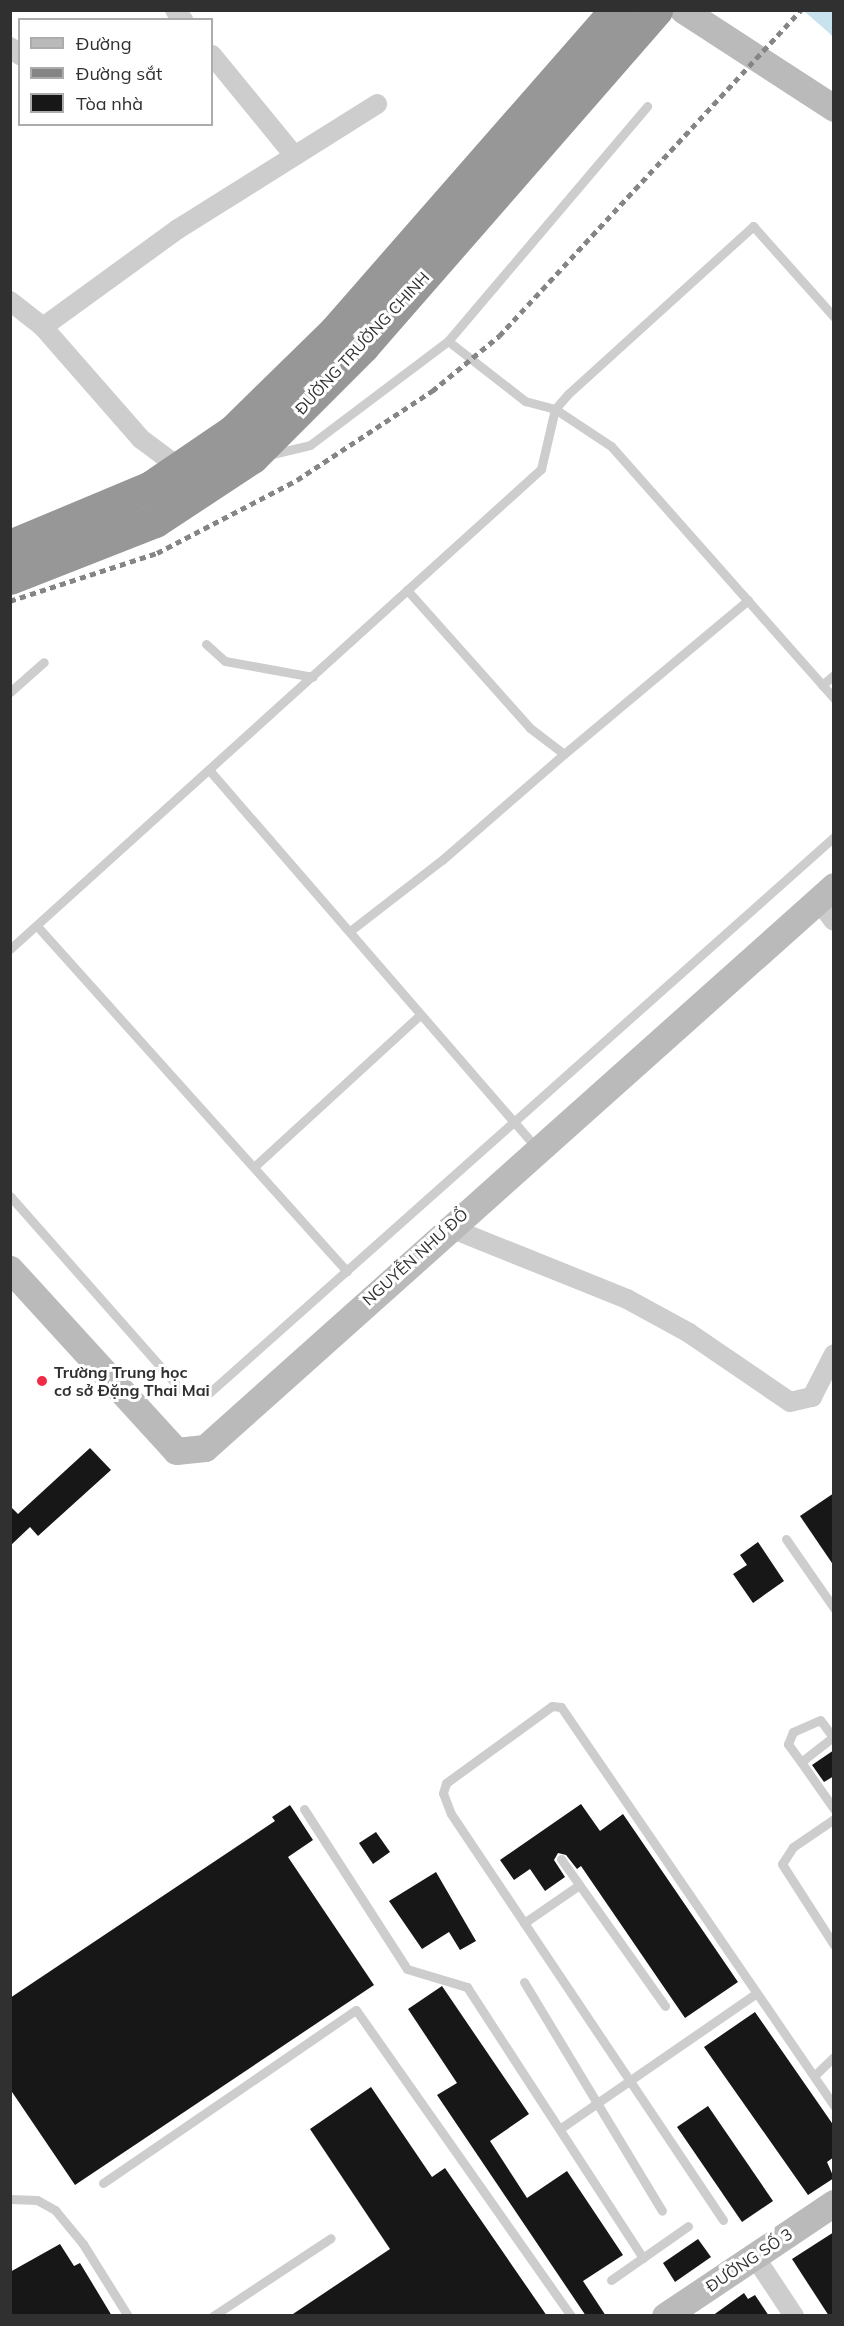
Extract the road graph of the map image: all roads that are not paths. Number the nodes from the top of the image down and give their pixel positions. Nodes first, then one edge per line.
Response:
1 (616, 10) edge
2 (683, 10) edge
3 (651, 16) edge
4 (213, 56) edge
5 (377, 104) dead end
6 (647, 105) dead end
7 (834, 108) edge
8 (293, 154) junction
9 (10, 301) edge
10 (834, 317) edge
11 (43, 327) junction
12 (448, 341) junction
13 (555, 409) junction
14 (243, 444) junction
15 (180, 468) junction
16 (10, 546) edge
17 (10, 578) edge
18 (407, 590) junction
19 (748, 600) junction
20 (206, 644) dead end
21 (44, 662) dead end
22 (834, 675) edge
23 (313, 677) junction
24 (822, 685) junction
25 (10, 692) edge
26 (834, 698) edge
27 (564, 754) junction
28 (210, 771) junction
29 (834, 837) edge
30 (828, 902) edge
31 (38, 926) junction
32 (350, 931) junction
33 (10, 949) edge
34 (420, 1015) junction
35 (514, 1122) junction
36 (536, 1149) junction
37 (254, 1167) junction
38 (10, 1196) edge
39 (448, 1227) junction
40 (10, 1269) edge
41 (348, 1271) junction
42 (834, 1354) edge
43 (786, 1539) dead end
44 (834, 1608) edge
45 (801, 1762) junction
46 (304, 1809) dead end
47 (834, 1809) edge
48 (834, 1819) edge
49 (561, 1859) dead end
50 (579, 1885) junction
51 (525, 1923) junction
52 (834, 1945) edge
53 (524, 1982) dead end
54 (755, 1994) junction
55 (665, 2006) dead end
56 (834, 2057) edge
57 (814, 2076) junction
58 (629, 2080) junction
59 (834, 2104) edge
60 (595, 2105) junction
61 (561, 2128) junction
62 (103, 2183) dead end
63 (10, 2199) edge
64 (834, 2204) edge
65 (662, 2211) dead end
66 (723, 2220) dead end
67 (688, 2226) dead end
68 (331, 2238) dead end
69 (755, 2257) junction
70 (643, 2258) junction
71 (611, 2280) dead end
72 (128, 2316) edge
73 (213, 2316) edge
74 (572, 2316) edge
75 (665, 2316) edge
76 (794, 2316) edge

1 - 14 highway, ĐƯỜNG TRƯỜNG CHINH
2 - 7 street
3 - 14 highway, ĐƯỜNG TRƯỜNG CHINH
4 - 8 street
5 - 8 street
6 - 12 lane
8 - 11 street
9 - 11 street
10 - 13 lane
11 - 15 street
12 - 13 lane
12 - 14 lane
13 - 18 lane
13 - 19 lane
14 - 15 highway, ĐƯỜNG TRƯỜNG CHINH
14 - 17 highway, ĐƯỜNG TRƯỜNG CHINH
15 - 16 highway, ĐƯỜNG TRƯỜNG CHINH
18 - 23 lane
18 - 27 lane
19 - 24 lane
19 - 27 lane
20 - 23 lane
21 - 25 lane
22 - 24 lane
23 - 28 lane
24 - 26 lane
27 - 32 lane
28 - 31 lane
28 - 32 lane
29 - 35 lane
30 - 36 street, NGUYỄN NHƯ ĐỔ
31 - 33 lane
31 - 37 lane
32 - 34 lane
34 - 35 lane
34 - 37 lane
35 - 36 lane
35 - 41 lane
36 - 39 street, NGUYỄN NHƯ ĐỔ
37 - 41 lane
38 - 41 lane
39 - 40 street, NGUYỄN NHƯ ĐỔ
39 - 42 street
43 - 44 lane
45 - 45 lane
45 - 47 lane
46 - 61 lane
48 - 52 lane
49 - 50 lane
50 - 51 lane
50 - 55 lane
51 - 54 lane
51 - 58 lane
53 - 60 lane
54 - 57 lane
54 - 58 lane
56 - 57 lane
57 - 59 lane
58 - 60 lane
58 - 66 lane
60 - 61 lane
60 - 65 lane
61 - 70 lane
62 - 74 lane
63 - 72 lane
64 - 69 street, ĐƯỜNG SỐ 3
67 - 70 lane
68 - 73 lane
69 - 75 street, ĐƯỜNG SỐ 3
69 - 76 street
70 - 71 lane

